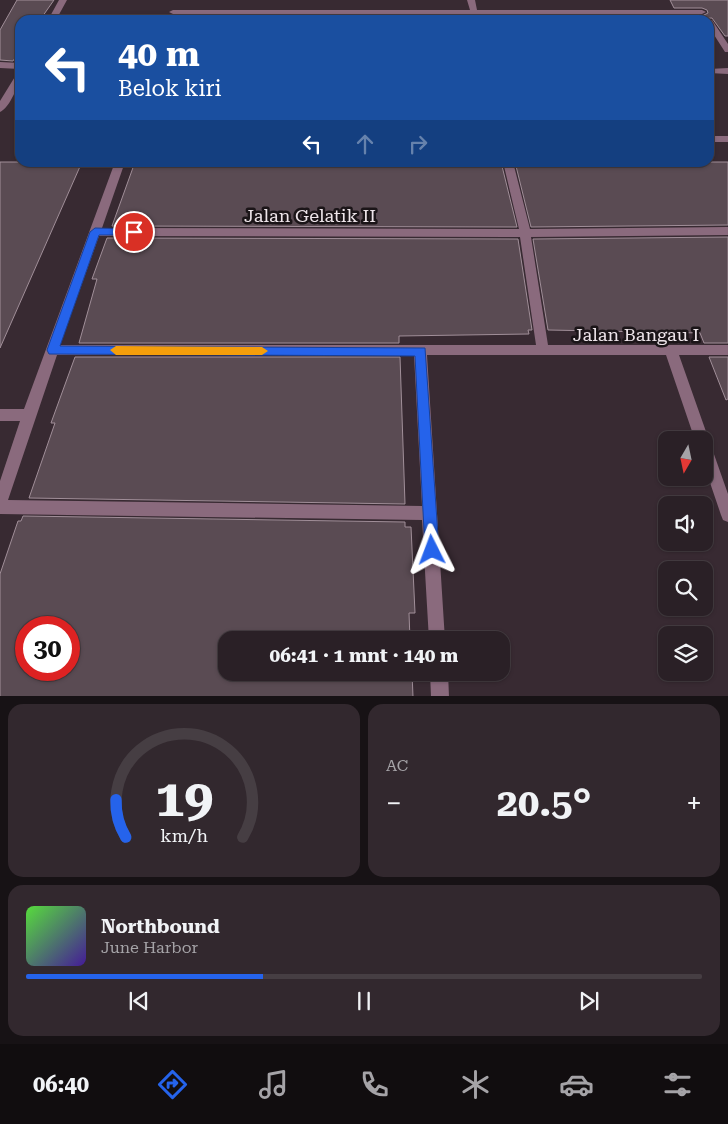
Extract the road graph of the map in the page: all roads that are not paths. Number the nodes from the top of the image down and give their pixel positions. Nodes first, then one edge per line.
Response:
1 (63, 0) edge
2 (177, 0) edge
3 (471, 0) edge
4 (694, 0) edge
5 (702, 12) junction
6 (55, 15) edge
7 (172, 15) edge
8 (475, 15) edge
9 (566, 15) edge
10 (704, 15) edge
11 (714, 30) edge
12 (728, 50) edge
13 (0, 65) edge
14 (15, 66) edge
15 (714, 71) edge
16 (728, 71) edge
17 (15, 84) edge
18 (0, 109) edge
19 (714, 139) edge
20 (728, 139) edge
21 (118, 167) edge
22 (509, 167) edge
23 (728, 231) edge
24 (95, 232) junction
25 (525, 233) junction
26 (53, 350) junction
27 (728, 350) edge
28 (420, 351) junction
29 (543, 351) junction
30 (672, 351) junction
31 (0, 415) edge
32 (29, 415) junction
33 (699, 431) edge
34 (713, 471) edge
35 (0, 503) edge
36 (0, 507) edge
37 (727, 511) edge
38 (430, 513) junction
39 (437, 631) edge
40 (439, 681) edge
41 (440, 696) edge

1 - 6 street
2 - 7 street
3 - 8 street
4 - 5 street
5 - 9 street
5 - 10 street
11 - 12 street
13 - 14 street
15 - 16 street
17 - 18 street
19 - 20 street
21 - 24 street
22 - 25 street
23 - 25 street, Jalan Gelatik II
24 - 25 street, Jalan Gelatik II
24 - 26 street
25 - 29 street
26 - 28 street, Jalan Bangau I
26 - 32 street
27 - 30 street, Jalan Bangau I
28 - 29 street, Jalan Bangau I
28 - 38 street
29 - 30 street, Jalan Bangau I
30 - 33 street
31 - 32 street
32 - 35 street
34 - 37 street
36 - 38 street
38 - 39 street
40 - 41 street

